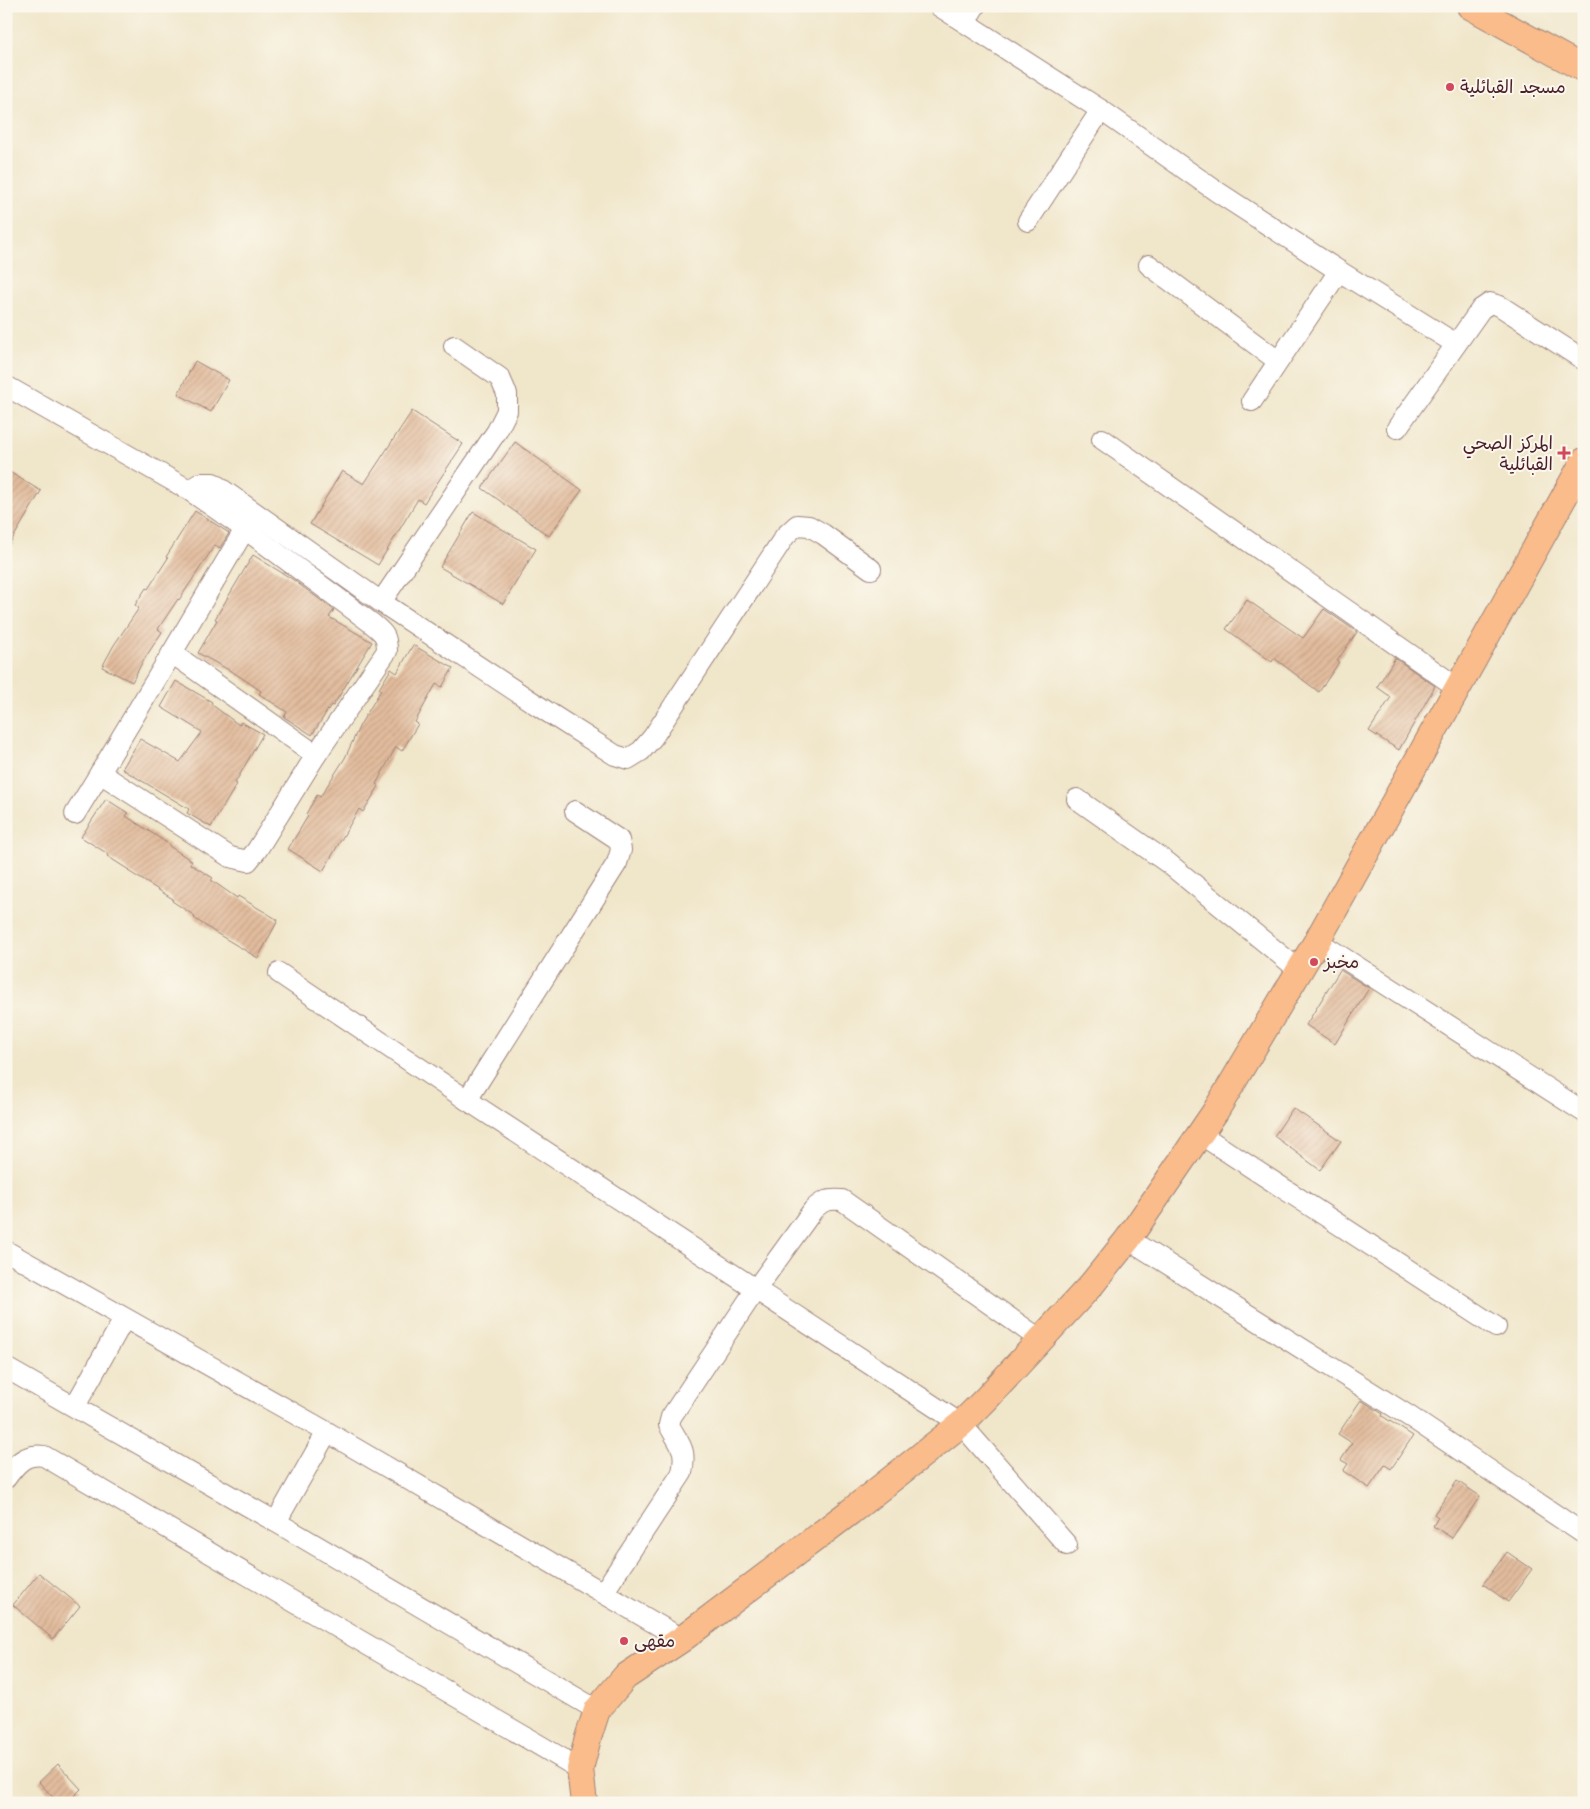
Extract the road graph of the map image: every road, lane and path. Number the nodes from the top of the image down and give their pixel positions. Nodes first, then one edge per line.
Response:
1 (940, 6) edge
2 (1470, 6) edge
3 (970, 14) edge
4 (1584, 69) edge
5 (1101, 110) junction
6 (1028, 221) dead end
7 (1149, 265) dead end
8 (1339, 271) junction
9 (1456, 344) junction
10 (454, 346) dead end
11 (1584, 360) edge
12 (1278, 361) junction
13 (6, 386) edge
14 (1252, 401) dead end
15 (1397, 428) dead end
16 (1102, 439) dead end
17 (1584, 461) edge
18 (189, 490) junction
19 (245, 529) junction
20 (872, 569) dead end
21 (381, 602) junction
22 (172, 654) junction
23 (1458, 688) junction
24 (316, 755) junction
25 (100, 773) junction
26 (1077, 799) dead end
27 (575, 811) dead end
28 (75, 814) dead end
29 (1317, 941) junction
30 (1299, 970) junction
31 (278, 973) dead end
32 (467, 1100) junction
33 (1584, 1112) edge
34 (1200, 1134) junction
35 (1128, 1239) junction
36 (6, 1251) edge
37 (756, 1289) junction
38 (124, 1319) junction
39 (1496, 1327) dead end
40 (1041, 1340) junction
41 (6, 1368) edge
42 (75, 1406) junction
43 (961, 1424) junction
44 (327, 1432) junction
45 (6, 1478) edge
46 (276, 1522) junction
47 (1584, 1534) edge
48 (1066, 1545) dead end
49 (603, 1593) junction
50 (682, 1639) junction
51 (598, 1710) junction
52 (580, 1769) junction
53 (584, 1803) edge

1 - 3 street
2 - 4 main road
3 - 5 street
5 - 6 street
5 - 8 street
7 - 12 street
8 - 9 street
8 - 12 street
9 - 11 street
9 - 15 street
10 - 21 street
12 - 14 street
13 - 18 street
16 - 23 street
17 - 23 main road
18 - 19 street
18 - 21 street
19 - 22 street
19 - 24 street
20 - 21 street
22 - 24 street
22 - 25 street
23 - 29 main road
24 - 25 street
25 - 28 street
26 - 30 street
27 - 32 street
29 - 30 main road
29 - 33 street
30 - 34 main road
31 - 32 street
32 - 37 street
34 - 35 main road
34 - 39 street
35 - 40 main road
35 - 47 street
36 - 38 street
37 - 40 street
37 - 43 street
37 - 49 street
38 - 42 street
38 - 44 street
40 - 43 main road
41 - 42 street
42 - 46 street
43 - 48 street
43 - 50 main road
44 - 46 street
44 - 49 street
45 - 52 street
46 - 51 street
49 - 50 street
50 - 51 main road
51 - 52 main road
52 - 53 main road

